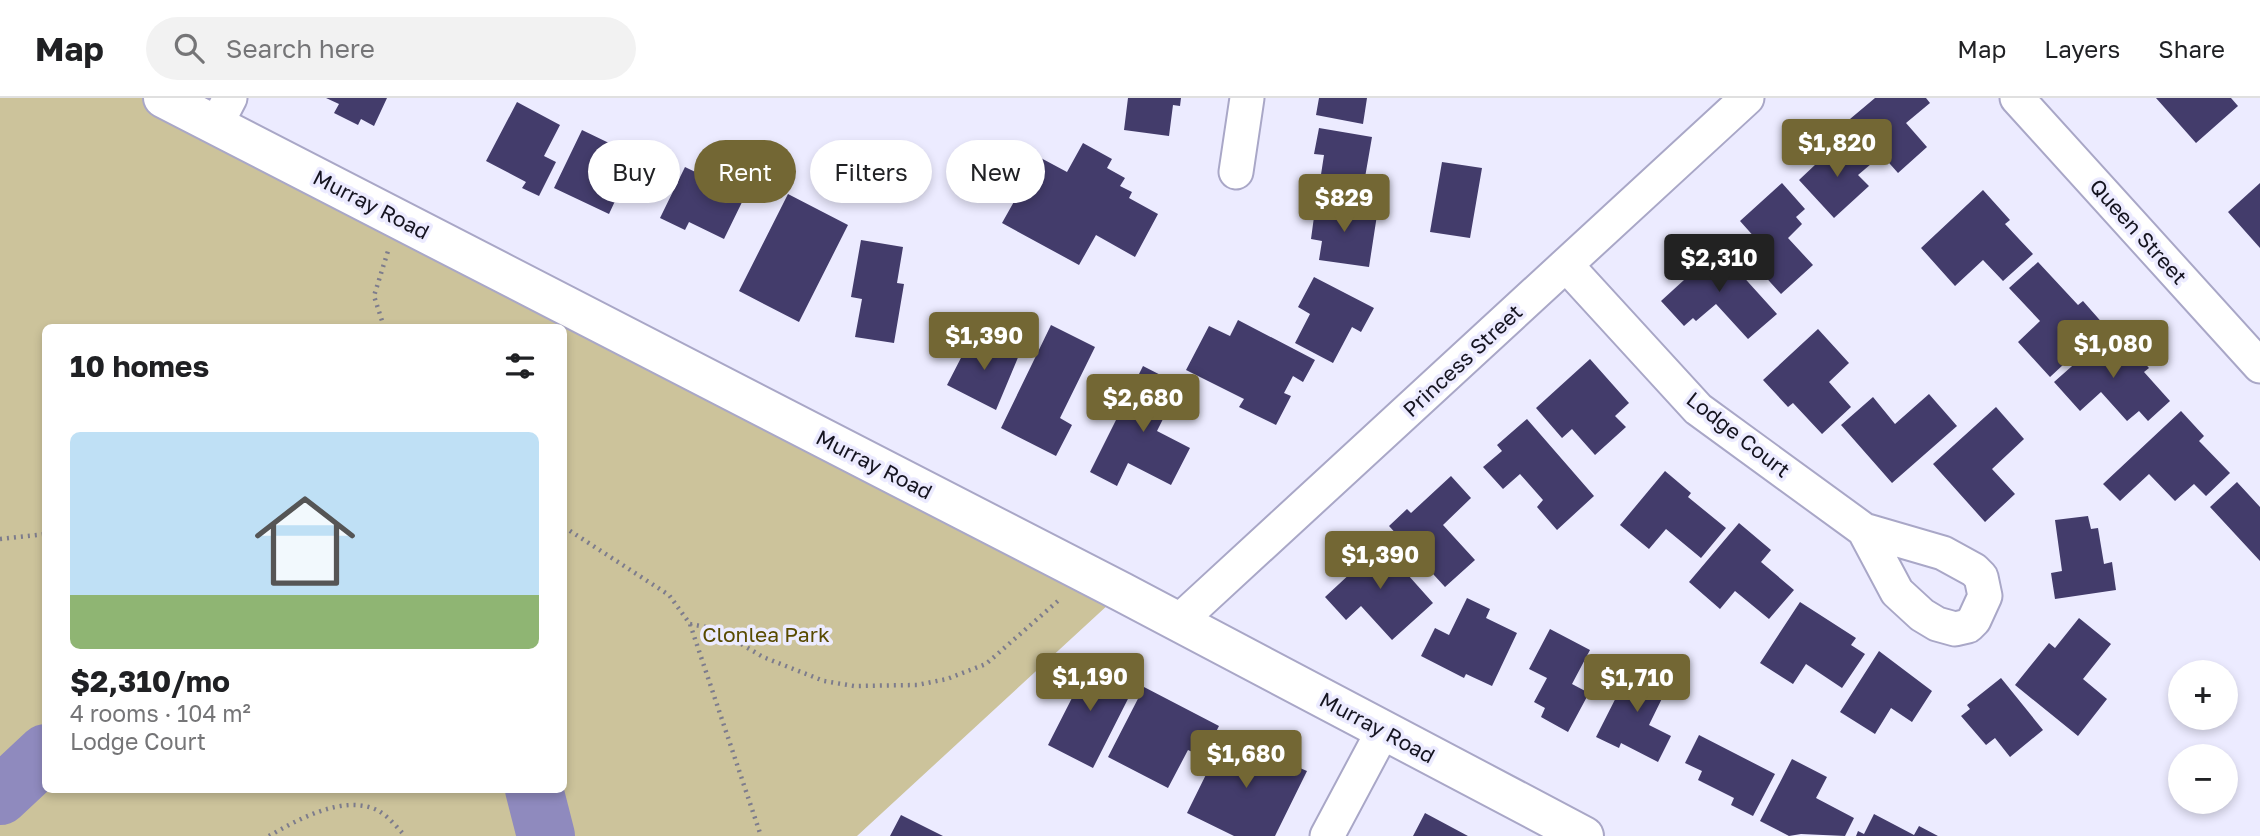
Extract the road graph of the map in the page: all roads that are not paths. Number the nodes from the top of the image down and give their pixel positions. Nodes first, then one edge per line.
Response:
1 (163, 98) edge
2 (1247, 98) edge
3 (1747, 98) edge
4 (2017, 98) edge
5 (223, 112) edge
6 (1236, 172) dead end
7 (1567, 265) junction
8 (2260, 366) edge
9 (1864, 530) dead end
10 (1178, 622) junction
11 (1383, 731) junction
12 (1327, 836) edge
13 (1584, 836) edge

1 - 5 street, Murray Road
2 - 6 street
3 - 7 street, Princess Street
4 - 8 street, Queen Street
5 - 10 street, Murray Road
7 - 9 street, Lodge Court
7 - 10 street, Princess Street
10 - 11 street, Murray Road
11 - 12 street
11 - 13 street, Murray Road

